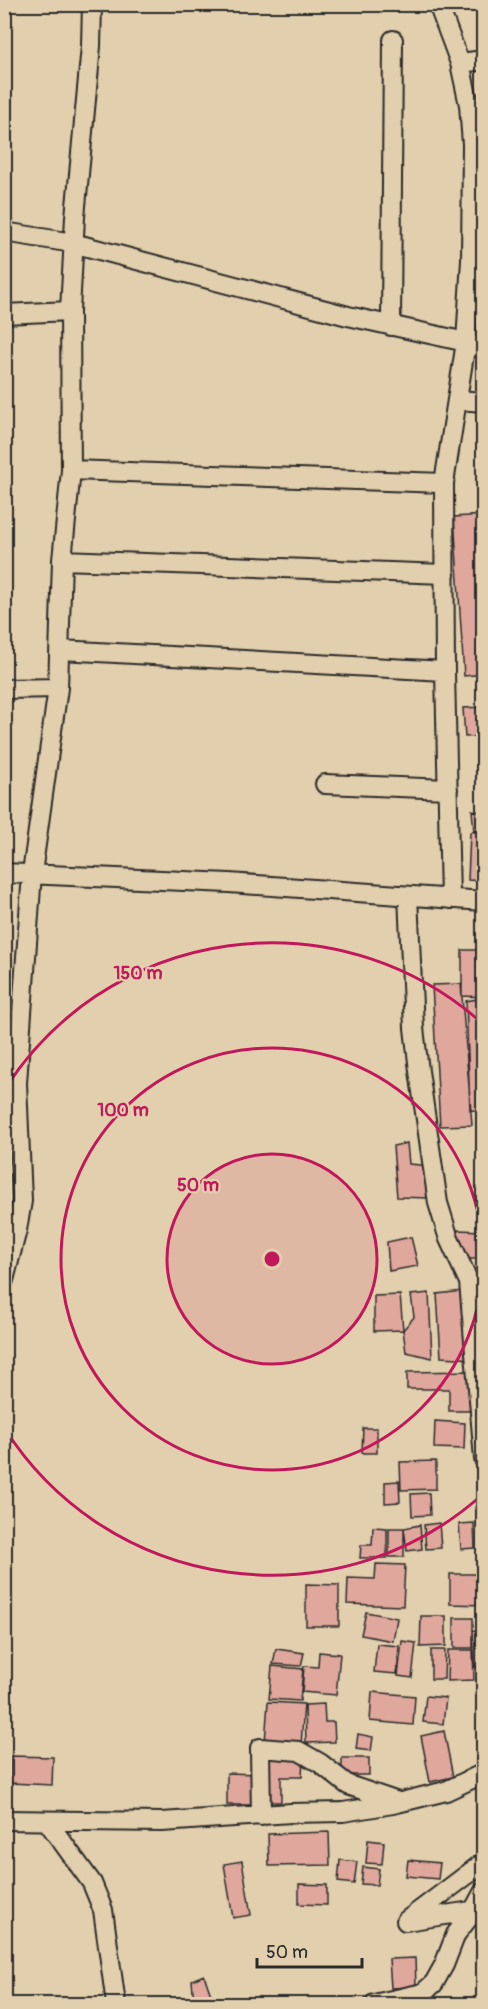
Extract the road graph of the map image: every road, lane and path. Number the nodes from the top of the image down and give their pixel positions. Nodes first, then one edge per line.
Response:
1 (92, 4) edge
2 (438, 4) edge
3 (393, 40) dead end
4 (483, 60) edge
5 (460, 63) junction
6 (478, 144) edge
7 (4, 232) edge
8 (73, 243) junction
9 (70, 311) junction
10 (4, 314) edge
11 (392, 326) junction
12 (466, 342) junction
13 (483, 351) edge
14 (457, 400) junction
15 (483, 402) edge
16 (70, 470) junction
17 (444, 483) junction
18 (62, 560) junction
19 (445, 574) junction
20 (60, 650) junction
21 (445, 671) junction
22 (58, 688) junction
23 (4, 689) edge
24 (324, 784) dead end
25 (448, 789) junction
26 (4, 873) edge
27 (32, 873) junction
28 (408, 896) junction
29 (450, 899) junction
30 (483, 901) edge
31 (13, 1160) edge
32 (5, 1279) edge
33 (476, 1283) edge
34 (483, 1450) edge
35 (483, 1459) edge
36 (483, 1773) edge
37 (400, 1802) junction
38 (261, 1816) junction
39 (4, 1820) edge
40 (47, 1821) junction
41 (483, 1862) edge
42 (483, 1891) edge
43 (479, 1910) edge
44 (419, 1999) edge
45 (116, 2004) edge
46 (374, 2004) edge

1 - 8 street
2 - 5 street
3 - 11 street
4 - 5 street
5 - 6 street
6 - 12 street
7 - 8 street
8 - 9 street
8 - 11 street
9 - 10 street
9 - 16 street
11 - 12 street
12 - 13 street
12 - 14 street
14 - 15 street
14 - 17 street
16 - 17 street
16 - 18 street
17 - 19 street
18 - 19 street
18 - 20 street
19 - 21 street
20 - 21 street
20 - 22 street
21 - 25 street
22 - 23 street
22 - 27 street
24 - 25 street
25 - 29 street
26 - 27 street
27 - 28 street
27 - 31 street
28 - 29 street
28 - 33 street
29 - 30 street
31 - 32 street
33 - 34 street
34 - 35 street
36 - 37 street
37 - 38 street
37 - 38 street
38 - 40 street
39 - 40 street
40 - 45 street
41 - 43 street
42 - 43 street
43 - 44 street
44 - 46 street

